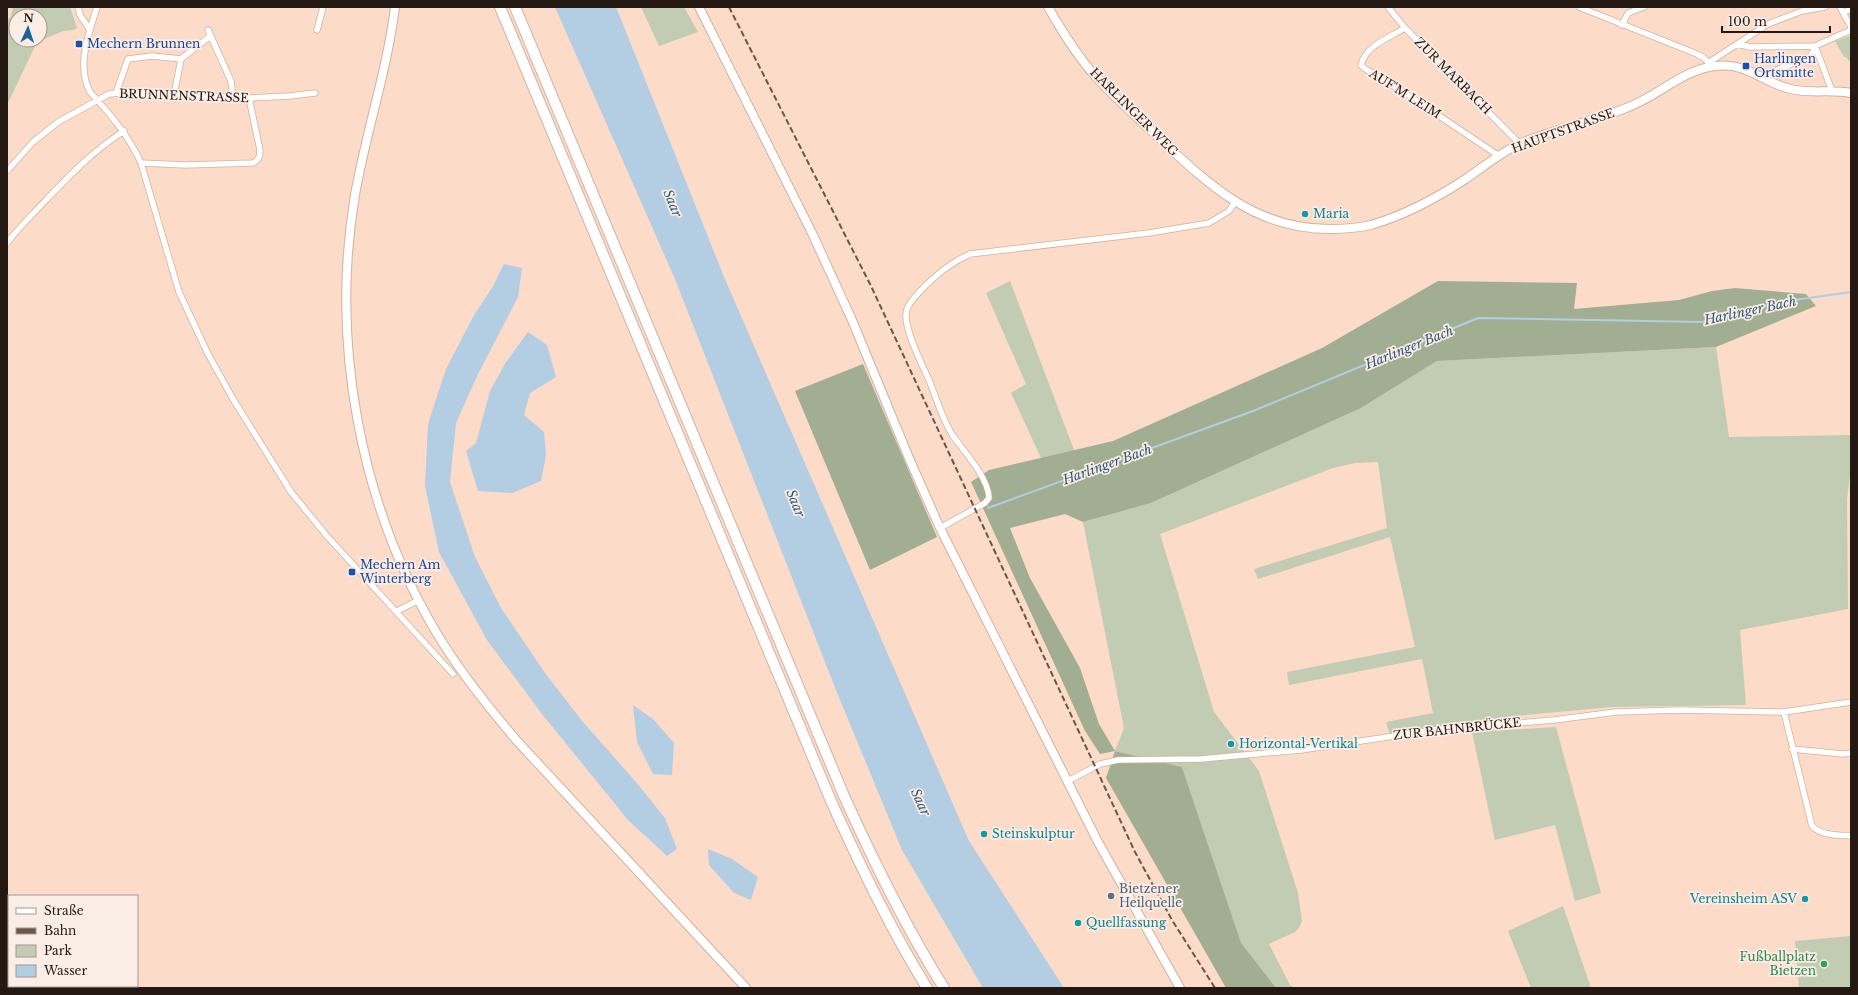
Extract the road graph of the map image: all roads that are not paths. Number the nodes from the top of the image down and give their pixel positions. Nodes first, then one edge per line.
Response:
1 (78, 7) edge
2 (97, 7) edge
3 (323, 7) edge
4 (395, 7) edge
5 (500, 7) edge
6 (515, 7) edge
7 (698, 7) edge
8 (1048, 7) edge
9 (1388, 7) edge
10 (1579, 7) edge
11 (1644, 7) edge
12 (1825, 7) edge
13 (1842, 9) edge
14 (1851, 9) edge
15 (1622, 25) junction
16 (1405, 28) junction
17 (1851, 28) edge
18 (90, 30) junction
19 (317, 30) dead end
20 (1737, 44) junction
21 (1815, 46) junction
22 (182, 59) junction
23 (1710, 65) junction
24 (1762, 76) junction
25 (1832, 91) junction
26 (315, 92) dead end
27 (116, 93) junction
28 (1851, 93) edge
29 (174, 95) junction
30 (230, 96) junction
31 (249, 98) junction
32 (98, 101) junction
33 (124, 131) junction
34 (1520, 144) junction
35 (1499, 156) junction
36 (141, 163) junction
37 (7, 171) edge
38 (1235, 202) junction
39 (7, 242) edge
40 (940, 528) junction
41 (418, 600) junction
42 (397, 611) junction
43 (453, 674) dead end
44 (1851, 702) edge
45 (1784, 712) junction
46 (1792, 749) junction
47 (1851, 753) edge
48 (1068, 781) junction
49 (1851, 836) edge
50 (746, 988) edge
51 (927, 988) edge
52 (944, 988) edge
53 (1180, 988) edge

1 - 18 street
2 - 18 street
3 - 19 street
4 - 41 main road
5 - 51 highway
6 - 52 highway
7 - 40 main road
8 - 38 main road, HARLINGER WEG
9 - 16 street, ZUR MARBACH
10 - 15 street
11 - 15 street
12 - 20 street
13 - 14 street
13 - 17 street
15 - 23 street
16 - 34 street, ZUR MARBACH
16 - 35 street, AUF'M LEIM
17 - 21 street
18 - 32 street
20 - 21 street
20 - 23 street
21 - 24 street
21 - 25 street
22 - 27 street
22 - 29 street
22 - 30 street
23 - 24 main road, HAUPTSTRASSE
23 - 34 main road, HAUPTSTRASSE
24 - 25 main road, HAUPTSTRASSE
25 - 28 main road, HAUPTSTRASSE
26 - 31 street, BRUNNENSTRASSE
27 - 29 street, BRUNNENSTRASSE
27 - 32 street, BRUNNENSTRASSE
29 - 30 street, BRUNNENSTRASSE
30 - 31 street, BRUNNENSTRASSE
31 - 36 street
32 - 33 street
32 - 37 street, BRUNNENSTRASSE
33 - 36 street
33 - 39 street
34 - 35 main road, HAUPTSTRASSE
35 - 38 main road, HAUPTSTRASSE
36 - 42 street
38 - 40 street
40 - 48 main road
41 - 42 street
41 - 50 main road
42 - 43 street
44 - 45 street, ZUR BAHNBRÜCKE
45 - 46 street
45 - 48 street, ZUR BAHNBRÜCKE
46 - 47 street
46 - 49 street
48 - 53 main road

